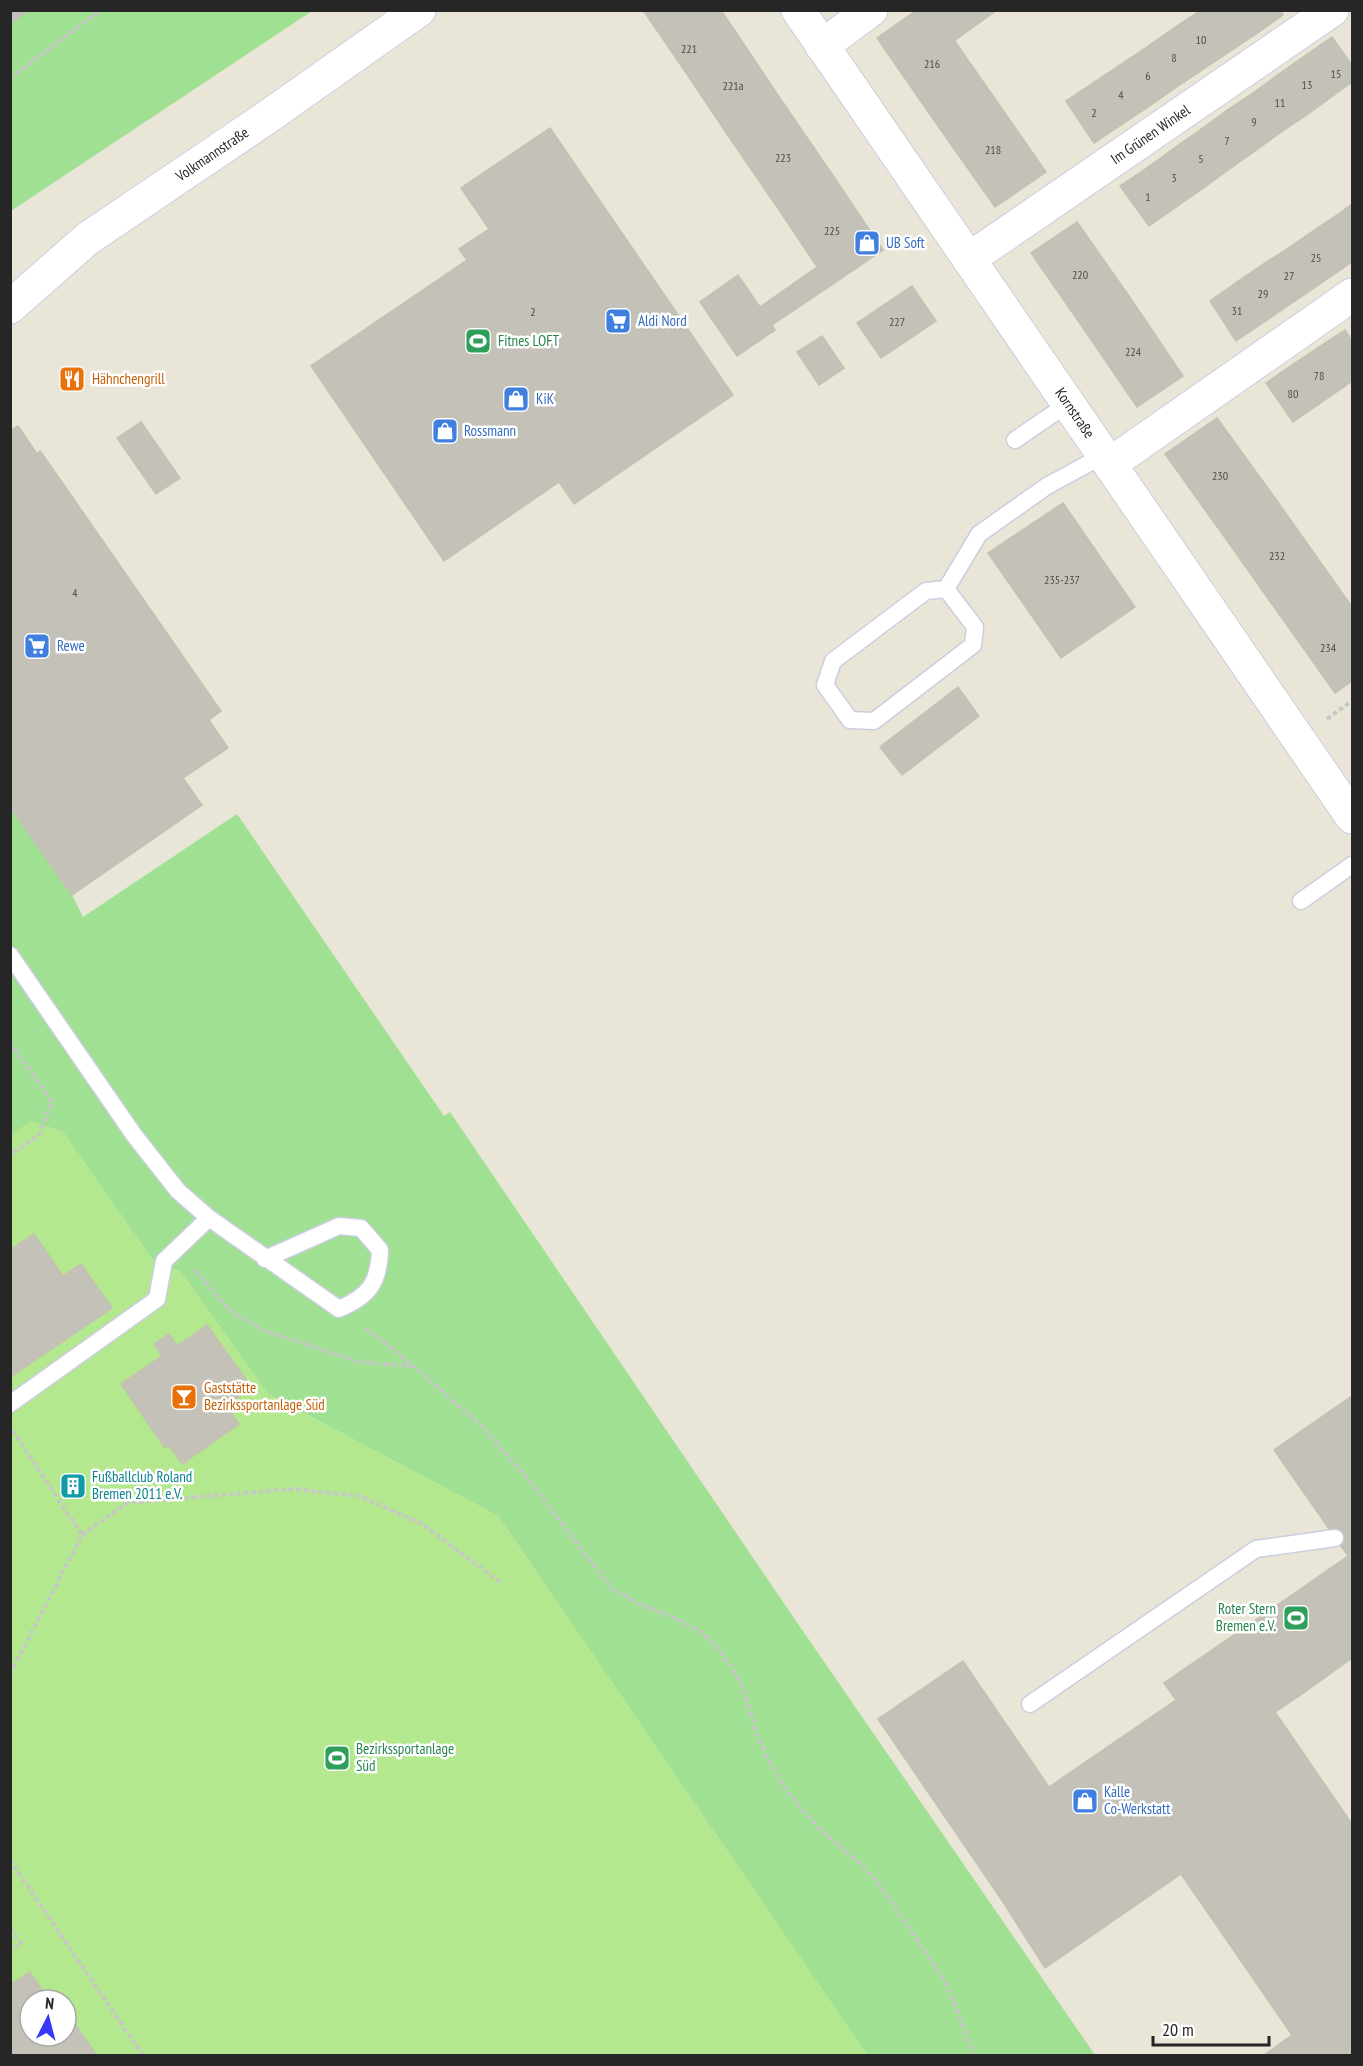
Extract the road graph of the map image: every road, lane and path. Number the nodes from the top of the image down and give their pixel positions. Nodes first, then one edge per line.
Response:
1 (101, 10) edge
2 (419, 10) edge
3 (798, 10) edge
4 (871, 10) edge
5 (1332, 10) edge
6 (822, 45) junction
7 (10, 78) edge
8 (969, 259) junction
9 (1353, 295) edge
10 (10, 307) edge
11 (1068, 404) junction
12 (1015, 440) dead end
13 (1107, 460) junction
14 (946, 589) junction
15 (1353, 817) edge
16 (1353, 865) edge
17 (1301, 901) dead end
18 (10, 955) edge
19 (10, 1042) edge
20 (10, 1155) edge
21 (209, 1218) junction
22 (178, 1248) junction
23 (265, 1259) junction
24 (339, 1309) junction
25 (414, 1366) junction
26 (10, 1404) edge
27 (10, 1428) edge
28 (82, 1535) junction
29 (1335, 1538) dead end
30 (501, 1583) dead end
31 (10, 1674) edge
32 (1030, 1704) dead end
33 (10, 1860) edge
34 (10, 1928) edge
35 (10, 1951) edge
36 (143, 2055) edge
37 (973, 2055) edge

1 - 7 path
2 - 10 street, Volkmannstraße
3 - 6 street, Kornstraße
4 - 6 street
5 - 8 street, Im Grünen Winkel
6 - 8 street, Kornstraße
8 - 11 street, Kornstraße
9 - 13 street
11 - 12 lane
11 - 13 street, Kornstraße
13 - 14 lane
13 - 15 street, Kornstraße
14 - 14 lane
16 - 17 lane
18 - 21 lane
19 - 20 path
21 - 22 lane
21 - 23 lane
22 - 25 path
22 - 26 lane
23 - 24 lane
23 - 24 lane
24 - 25 path
25 - 37 path
27 - 28 path
28 - 30 path
28 - 31 path
29 - 32 lane
33 - 36 path
34 - 35 path

